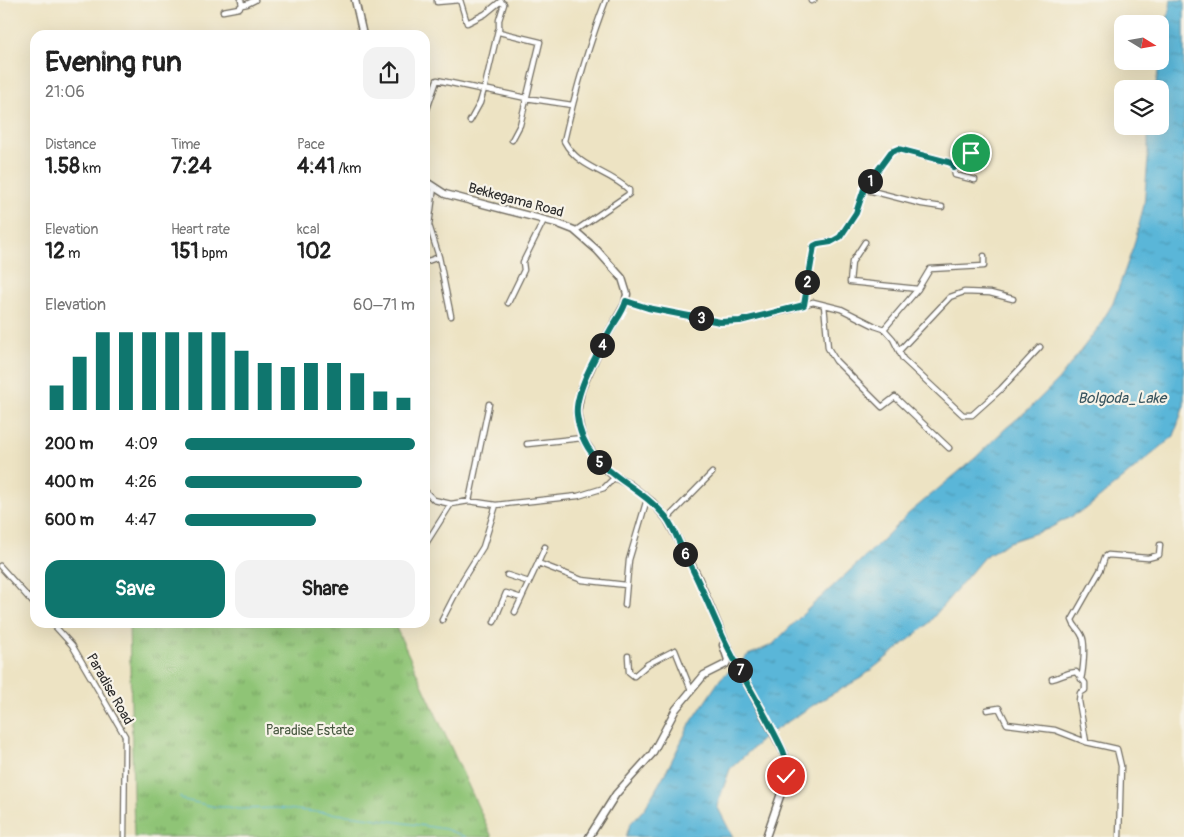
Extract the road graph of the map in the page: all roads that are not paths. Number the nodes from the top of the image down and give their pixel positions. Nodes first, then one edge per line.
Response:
1 (255, 0) edge
2 (355, 0) edge
3 (437, 0) edge
4 (606, 0) edge
5 (501, 1) edge
6 (241, 2) edge
7 (223, 11) dead end
8 (499, 28) junction
9 (362, 30) edge
10 (484, 90) junction
11 (526, 98) junction
12 (430, 102) edge
13 (572, 105) junction
14 (470, 121) dead end
15 (512, 140) dead end
16 (981, 141) dead end
17 (954, 168) junction
18 (975, 180) dead end
19 (430, 184) edge
20 (434, 187) junction
21 (864, 189) junction
22 (431, 207) joint
23 (942, 207) dead end
24 (430, 213) edge
25 (544, 220) junction
26 (430, 231) edge
27 (575, 231) junction
28 (865, 242) dead end
29 (984, 256) dead end
30 (439, 257) junction
31 (430, 260) edge
32 (918, 289) junction
33 (1013, 299) dead end
34 (626, 301) junction
35 (508, 303) dead end
36 (804, 305) junction
37 (824, 305) junction
38 (451, 316) dead end
39 (884, 329) junction
40 (1040, 347) dead end
41 (899, 351) junction
42 (489, 404) dead end
43 (582, 438) junction
44 (527, 444) dead end
45 (949, 448) dead end
46 (712, 473) dead end
47 (615, 476) junction
48 (430, 496) edge
49 (647, 499) junction
50 (469, 501) junction
51 (451, 504) junction
52 (496, 505) junction
53 (667, 519) junction
54 (430, 537) edge
55 (1160, 545) dead end
56 (545, 547) dead end
57 (538, 563) junction
58 (0, 566) edge
59 (507, 575) dead end
60 (528, 582) junction
61 (626, 585) junction
62 (521, 598) junction
63 (30, 599) edge
64 (625, 606) dead end
65 (515, 612) dead end
66 (442, 620) dead end
67 (494, 622) dead end
68 (56, 628) edge
69 (723, 636) junction
70 (628, 656) dead end
71 (1052, 679) dead end
72 (1081, 679) junction
73 (692, 690) junction
74 (987, 710) dead end
75 (1086, 742) junction
76 (124, 837) edge
77 (589, 837) edge
78 (766, 837) edge
79 (1119, 837) edge

1 - 6 street
2 - 9 street
3 - 5 street
4 - 13 street
5 - 8 street
6 - 7 street
8 - 10 street
8 - 11 street
10 - 11 street
10 - 12 street
10 - 14 street
11 - 13 street
11 - 15 street
13 - 27 street
16 - 17 street
17 - 18 street
17 - 21 street
19 - 20 street, Bekkegama Road
20 - 22 street
20 - 25 street, Bekkegama Road
21 - 23 street
21 - 36 street
22 - 24 street
25 - 27 street, Bekkegama Road
25 - 35 street
26 - 30 street
27 - 34 street, Bekkegama Road
28 - 32 street
29 - 32 street
30 - 31 street
30 - 38 street
32 - 39 street
33 - 41 street
34 - 36 street
34 - 43 street
36 - 37 street
37 - 39 street
37 - 45 street
39 - 41 street
40 - 41 street
42 - 50 street
43 - 44 street
43 - 47 street
46 - 53 street
47 - 49 street
47 - 52 street
48 - 51 street
49 - 53 street
49 - 61 street
50 - 51 street
50 - 52 street
51 - 54 street
52 - 66 street
53 - 69 street
55 - 72 street
56 - 57 street
57 - 60 street
57 - 61 street
58 - 63 street
59 - 60 street
60 - 62 street
61 - 64 street
62 - 65 street
62 - 67 street
68 - 76 street, Paradise Road
69 - 73 street
69 - 78 street
70 - 73 street
71 - 72 street
72 - 75 street
73 - 77 street
74 - 75 street
75 - 79 street

